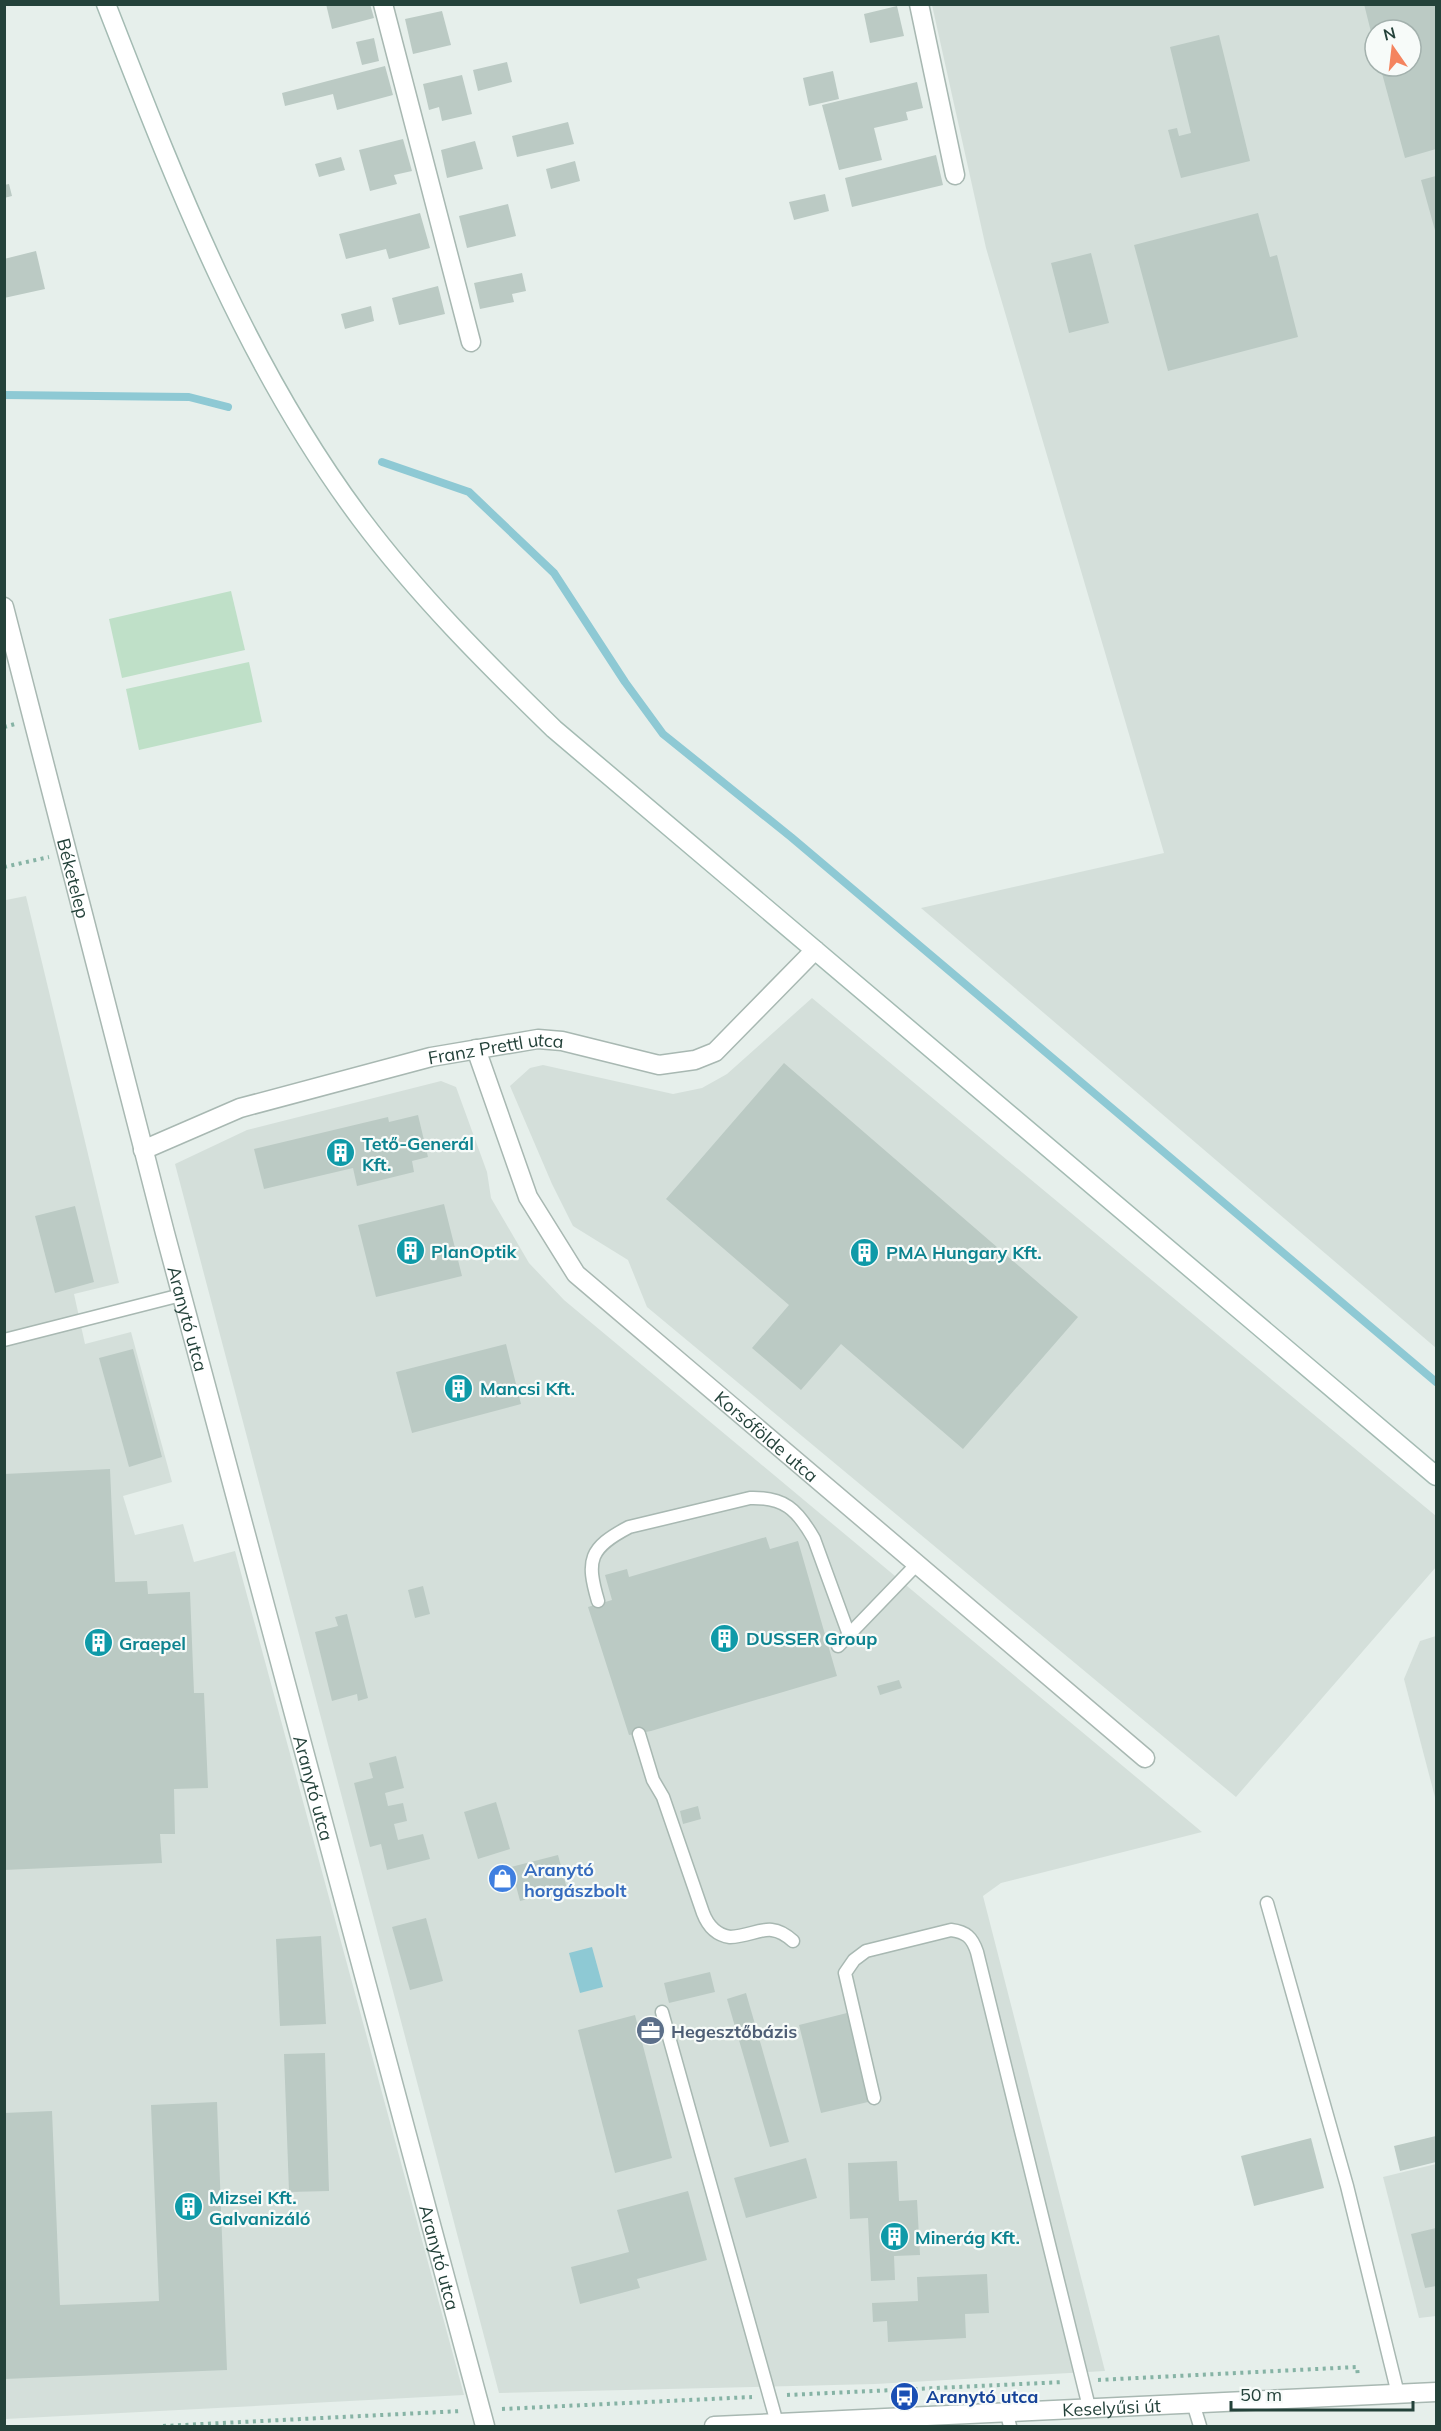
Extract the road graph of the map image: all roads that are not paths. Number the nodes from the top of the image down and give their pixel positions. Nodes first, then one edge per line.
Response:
1 (106, 4) edge
2 (383, 4) edge
3 (919, 4) edge
4 (956, 175) dead end
5 (471, 342) dead end
6 (4, 607) edge
7 (815, 950) junction
8 (476, 1049) junction
9 (144, 1150) junction
10 (181, 1295) junction
11 (4, 1340) edge
12 (1437, 1476) edge
13 (918, 1563) junction
14 (598, 1601) dead end
15 (849, 1635) junction
16 (838, 1646) dead end
17 (639, 1734) dead end
18 (1145, 1758) dead end
19 (1267, 1903) dead end
20 (793, 1941) dead end
21 (662, 2012) dead end
22 (874, 2098) dead end
23 (1437, 2392) edge
24 (1398, 2394) junction
25 (1193, 2403) junction
26 (1089, 2408) junction
27 (1008, 2419) edge
28 (777, 2423) junction
29 (485, 2427) edge
30 (714, 2427) edge
31 (1200, 2427) edge

1 - 7 street
2 - 5 street
3 - 4 street
6 - 9 street, Béketelep
7 - 8 street, Franz Prettl utca
7 - 12 street
8 - 9 street, Franz Prettl utca
8 - 13 street, Korsófölde utca
9 - 10 street, Aranytó utca
10 - 11 lane
10 - 29 street, Aranytó utca
13 - 15 lane
13 - 18 street, Korsófölde utca
14 - 15 lane
15 - 16 lane
17 - 20 lane
19 - 24 lane
21 - 28 lane
22 - 26 lane
23 - 24 street, Keselyűsi út
24 - 25 street, Keselyűsi út
25 - 26 street, Keselyűsi út
25 - 31 lane
26 - 27 street, Keselyűsi út
27 - 28 street, Keselyűsi út
28 - 30 street, Keselyűsi út

